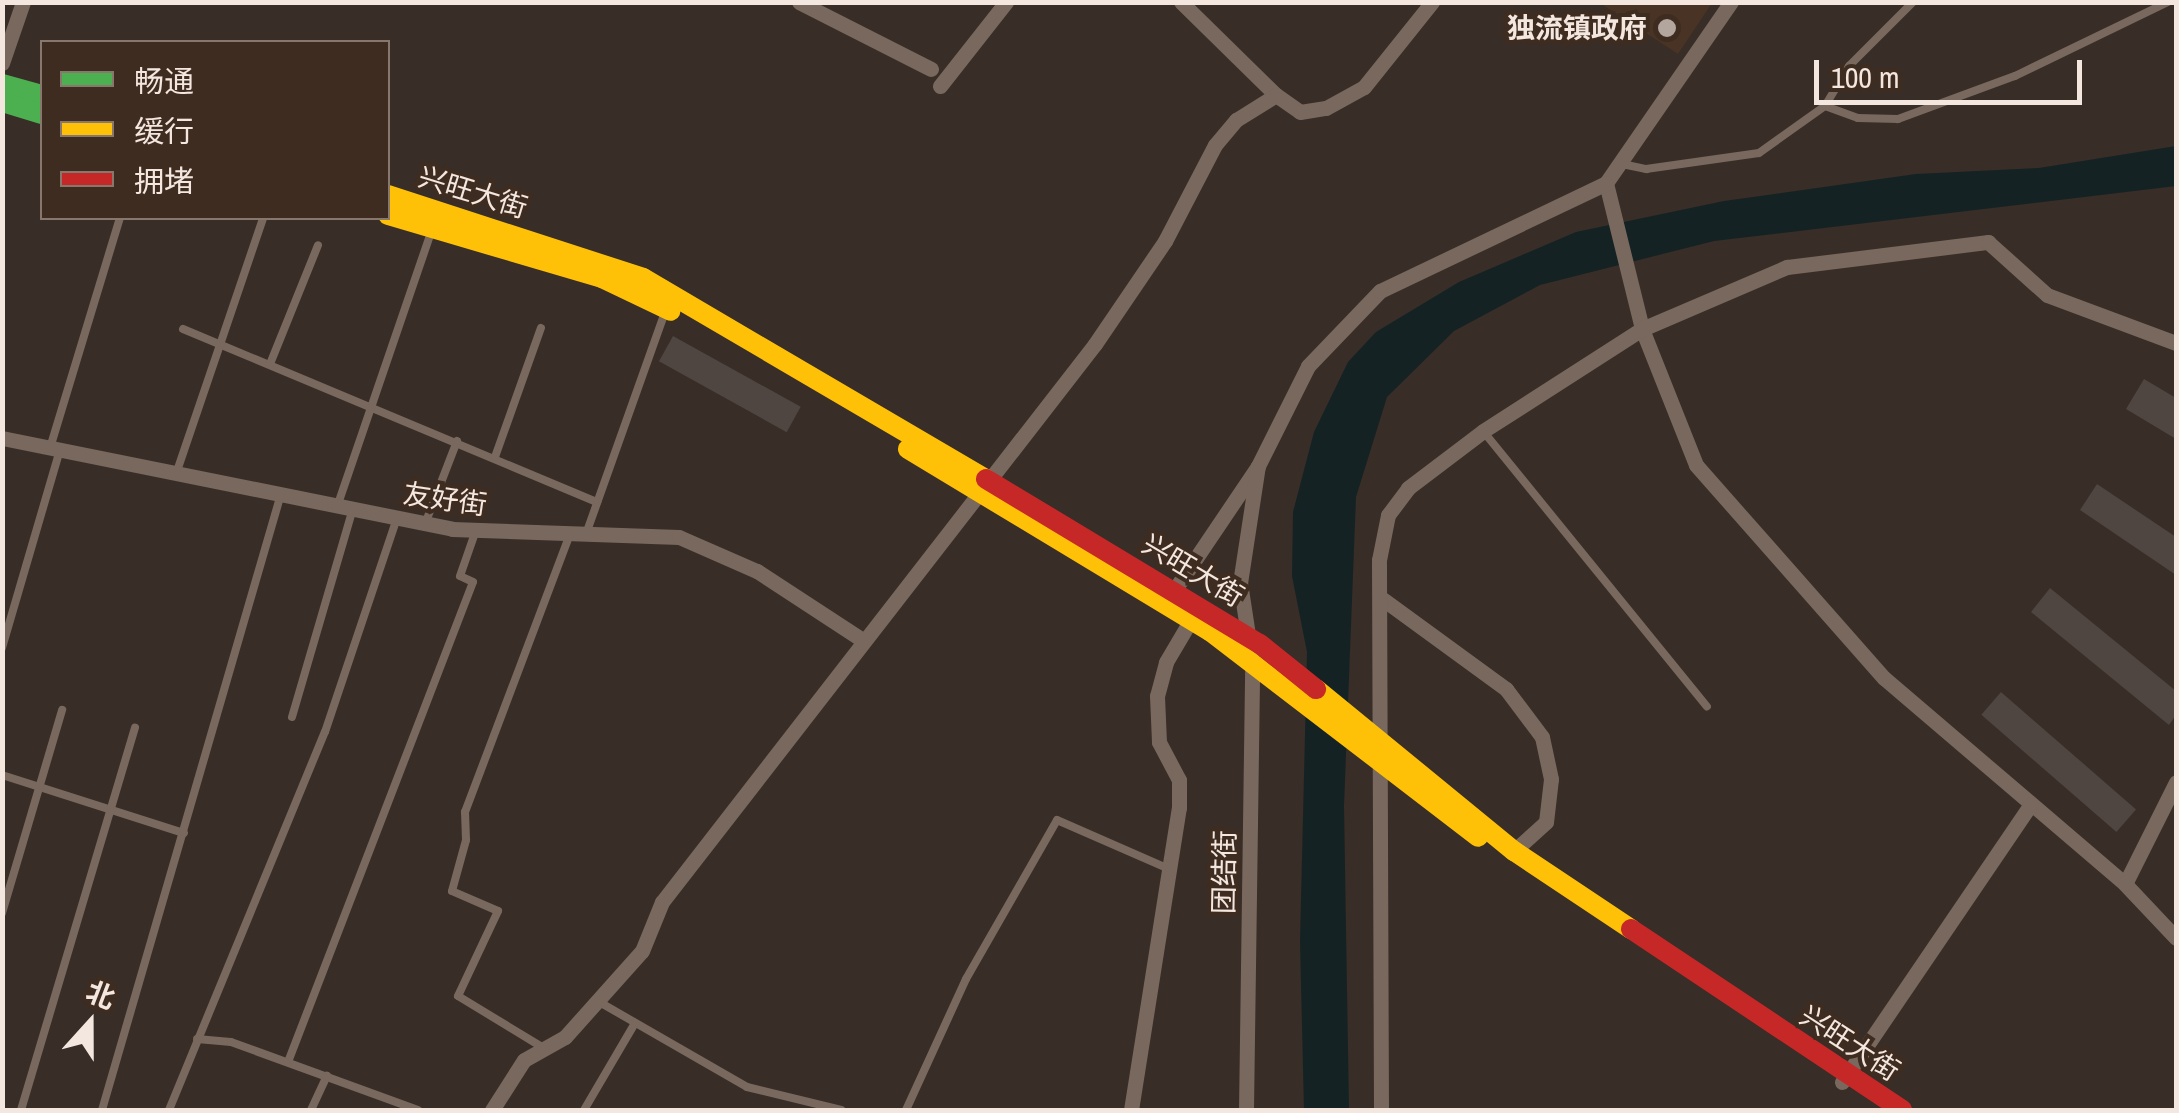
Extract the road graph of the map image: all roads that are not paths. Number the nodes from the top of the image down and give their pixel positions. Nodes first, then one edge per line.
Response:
1 (22, 2) edge
2 (800, 2) edge
3 (1006, 2) edge
4 (1181, 2) edge
5 (1432, 2) edge
6 (1731, 2) edge
7 (1913, 2) edge
8 (2168, 2) edge
9 (2, 63) edge
10 (932, 69) dead end
11 (2, 84) edge
12 (940, 86) dead end
13 (40, 95) edge
14 (1276, 95) junction
15 (2, 102) edge
16 (1825, 106) junction
17 (40, 113) edge
18 (1618, 164) junction
19 (1606, 183) junction
20 (390, 196) edge
21 (390, 216) edge
22 (435, 219) junction
23 (119, 220) edge
24 (262, 220) edge
25 (318, 246) dead end
26 (669, 303) junction
27 (541, 328) dead end
28 (183, 329) dead end
29 (1642, 329) junction
30 (2176, 343) edge
31 (224, 345) junction
32 (270, 364) junction
33 (374, 406) junction
34 (1483, 431) junction
35 (2, 438) edge
36 (457, 441) junction
37 (55, 449) junction
38 (496, 457) junction
39 (1258, 466) junction
40 (176, 474) junction
41 (986, 487) junction
42 (281, 494) junction
43 (598, 502) junction
44 (345, 508) junction
45 (397, 518) junction
46 (424, 524) junction
47 (476, 530) junction
48 (578, 534) junction
49 (1171, 596) junction
50 (1384, 600) junction
51 (1195, 612) junction
52 (861, 639) junction
53 (1253, 647) junction
54 (2, 648) edge
55 (1707, 707) dead end
56 (62, 710) dead end
57 (292, 717) dead end
58 (134, 728) dead end
59 (1369, 736) junction
60 (1383, 764) junction
61 (2, 775) edge
62 (2176, 784) edge
63 (40, 787) junction
64 (2031, 804) junction
65 (112, 810) junction
66 (184, 833) junction
67 (1514, 851) junction
68 (1170, 870) junction
69 (2126, 884) junction
70 (2, 914) edge
71 (2176, 938) edge
72 (601, 1003) junction
73 (635, 1024) junction
74 (198, 1039) junction
75 (544, 1049) junction
76 (288, 1062) junction
77 (327, 1075) junction
78 (1845, 1078) junction
79 (21, 1110) edge
80 (102, 1110) edge
81 (170, 1110) edge
82 (311, 1110) edge
83 (418, 1110) edge
84 (492, 1110) edge
85 (584, 1110) edge
86 (841, 1110) edge
87 (906, 1110) edge
88 (1131, 1110) edge
89 (1246, 1110) edge
90 (1381, 1110) edge
91 (1887, 1110) edge
92 (1902, 1110) edge

1 - 9 street
2 - 10 street
3 - 12 street
4 - 14 street
5 - 14 street
6 - 18 street
7 - 16 lane
8 - 16 lane
11 - 13 street
14 - 41 street
15 - 17 street
16 - 18 lane
18 - 19 street
19 - 29 street
19 - 39 street
20 - 22 street, 兴旺大街
21 - 22 street, 兴旺大街
22 - 26 street, 兴旺大街
22 - 33 lane
23 - 37 lane
24 - 31 lane
25 - 32 lane
26 - 41 street, 兴旺大街
26 - 43 lane
27 - 38 lane
28 - 31 lane
29 - 30 street
29 - 34 street
29 - 64 street
31 - 32 lane
31 - 40 lane
32 - 33 lane
33 - 36 lane
33 - 44 lane
34 - 50 street
34 - 55 lane
35 - 37 street, 友好街
36 - 38 lane
36 - 46 lane
37 - 40 street, 友好街
37 - 54 lane
38 - 43 lane
39 - 49 street
39 - 53 street, 团结街
40 - 42 street, 友好街
41 - 49 street, 兴旺大街
41 - 52 street
42 - 44 street, 友好街
42 - 66 lane
43 - 48 lane
44 - 45 street, 友好街
44 - 57 lane
45 - 46 street, 友好街
45 - 74 lane
46 - 47 street, 友好街
47 - 48 street, 友好街
47 - 76 lane
48 - 52 street, 友好街
48 - 75 lane
49 - 51 street, 兴旺大街
50 - 59 street
50 - 67 street
51 - 53 street, 兴旺大街
51 - 68 street
52 - 72 street
53 - 59 street, 兴旺大街
53 - 59 street, 兴旺大街
53 - 89 street, 团结街
56 - 63 lane
58 - 65 lane
59 - 60 street, 兴旺大街
59 - 67 street, 兴旺大街
60 - 78 street, 兴旺大街
60 - 90 street
61 - 63 lane
62 - 69 street
63 - 65 lane
63 - 70 lane
64 - 69 street
64 - 78 street
65 - 66 lane
65 - 79 lane
66 - 80 lane
67 - 78 street, 兴旺大街
68 - 87 lane
68 - 88 street
69 - 71 street
72 - 73 lane
72 - 75 street
73 - 85 lane
73 - 86 lane
74 - 76 lane
74 - 81 lane
75 - 84 street
76 - 77 lane
77 - 82 lane
77 - 83 lane
78 - 91 street, 兴旺大街
78 - 92 street, 兴旺大街

